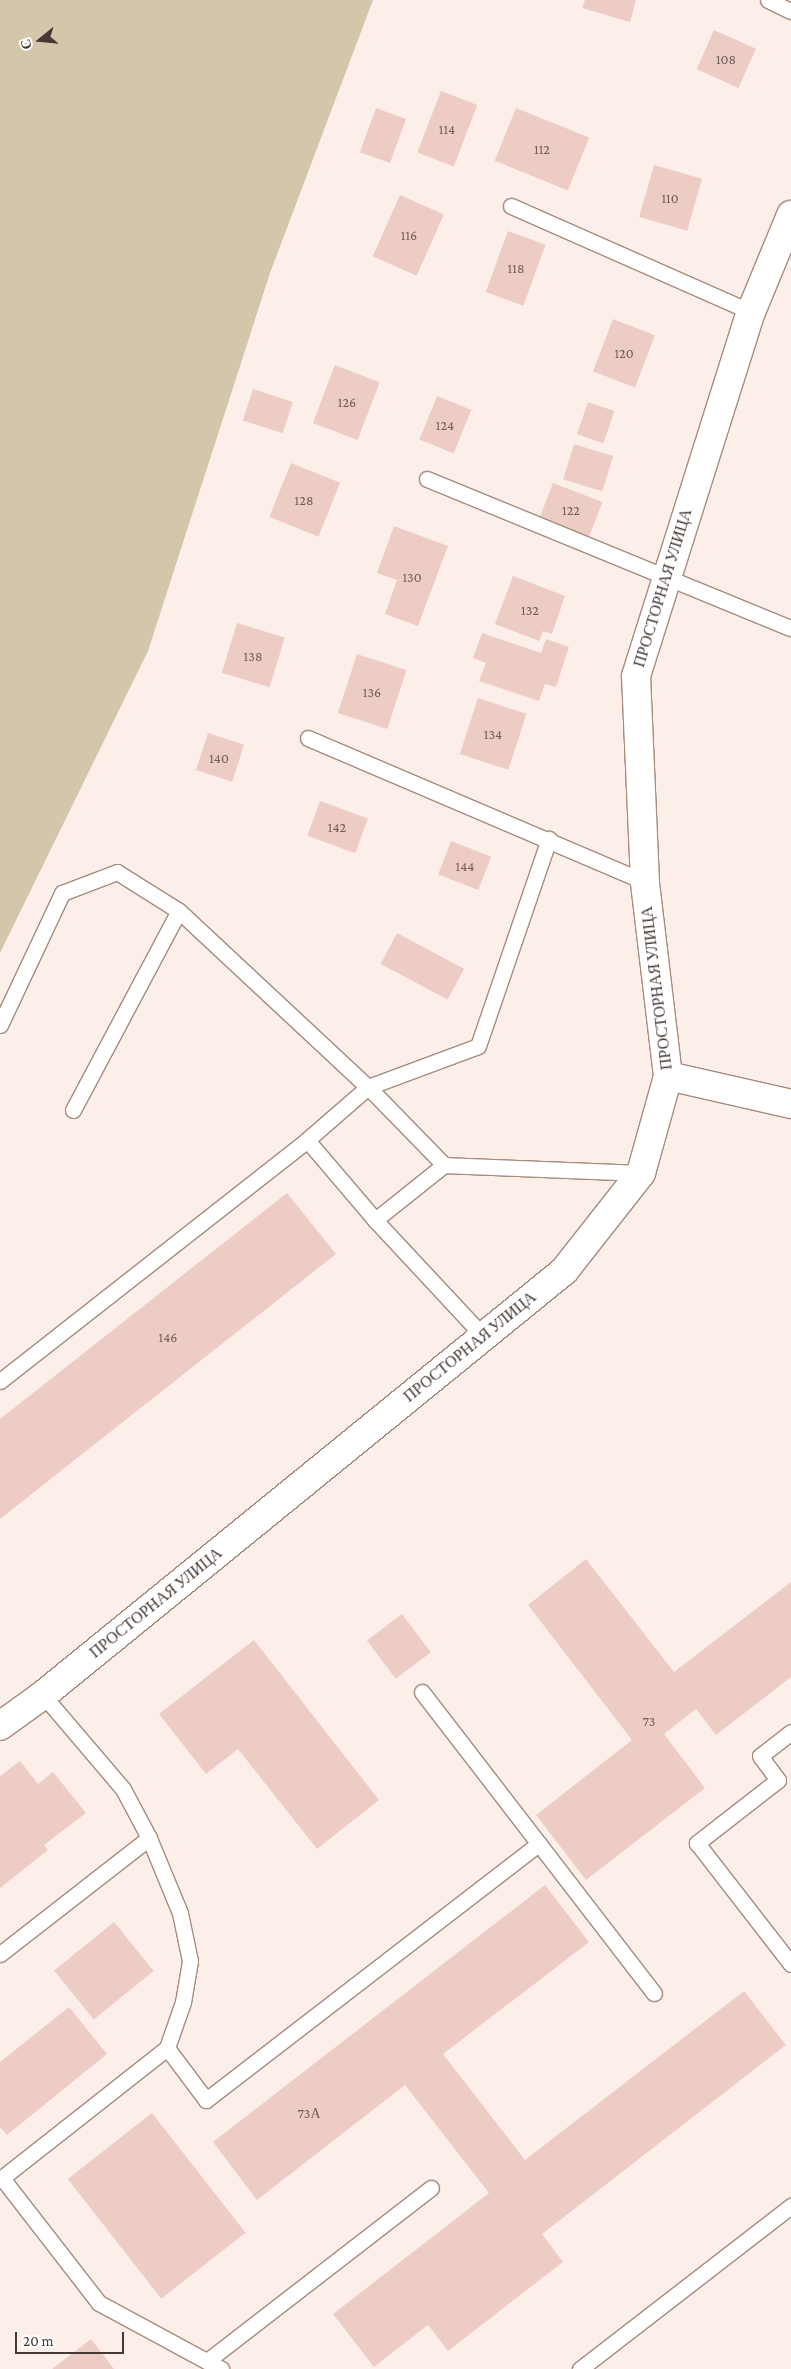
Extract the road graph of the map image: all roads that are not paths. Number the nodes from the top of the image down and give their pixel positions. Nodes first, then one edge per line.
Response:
1 (768, 0) edge
2 (791, 12) edge
3 (511, 206) dead end
4 (791, 215) edge
5 (751, 312) junction
6 (427, 479) dead end
7 (665, 576) junction
8 (791, 628) edge
9 (308, 738) dead end
10 (549, 839) junction
11 (645, 882) junction
12 (179, 911) junction
13 (0, 1025) edge
14 (668, 1076) junction
15 (368, 1087) junction
16 (791, 1104) edge
17 (73, 1110) dead end
18 (307, 1140) junction
19 (444, 1165) junction
20 (641, 1173) junction
21 (375, 1220) junction
22 (483, 1336) junction
23 (0, 1381) edge
24 (422, 1692) dead end
25 (43, 1695) junction
26 (0, 1726) edge
27 (791, 1732) edge
28 (150, 1838) junction
29 (538, 1844) junction
30 (0, 1954) edge
31 (791, 1964) edge
32 (654, 1993) dead end
33 (167, 2048) junction
34 (431, 2188) dead end
35 (791, 2206) edge
36 (207, 2361) junction
37 (221, 2369) edge
38 (580, 2369) edge

1 - 2 lane
3 - 5 lane
4 - 5 street, ПРОСТОРНАЯ УЛИЦА
5 - 7 street, ПРОСТОРНАЯ УЛИЦА
6 - 7 lane
7 - 8 lane
7 - 11 street, ПРОСТОРНАЯ УЛИЦА
9 - 10 lane
10 - 11 lane
10 - 15 lane
11 - 14 street, ПРОСТОРНАЯ УЛИЦА
12 - 13 lane
12 - 15 lane
12 - 17 lane
14 - 16 street
14 - 20 street, ПРОСТОРНАЯ УЛИЦА
15 - 18 lane
15 - 19 lane
18 - 21 lane
18 - 23 lane
19 - 20 lane
19 - 21 lane
20 - 22 street, ПРОСТОРНАЯ УЛИЦА
21 - 22 lane
22 - 25 street, ПРОСТОРНАЯ УЛИЦА
24 - 29 lane
25 - 26 street, ПРОСТОРНАЯ УЛИЦА
25 - 28 lane
27 - 31 lane
28 - 30 lane
28 - 33 lane
29 - 32 lane
29 - 33 lane
33 - 36 lane
34 - 36 lane
35 - 38 lane
36 - 37 lane

